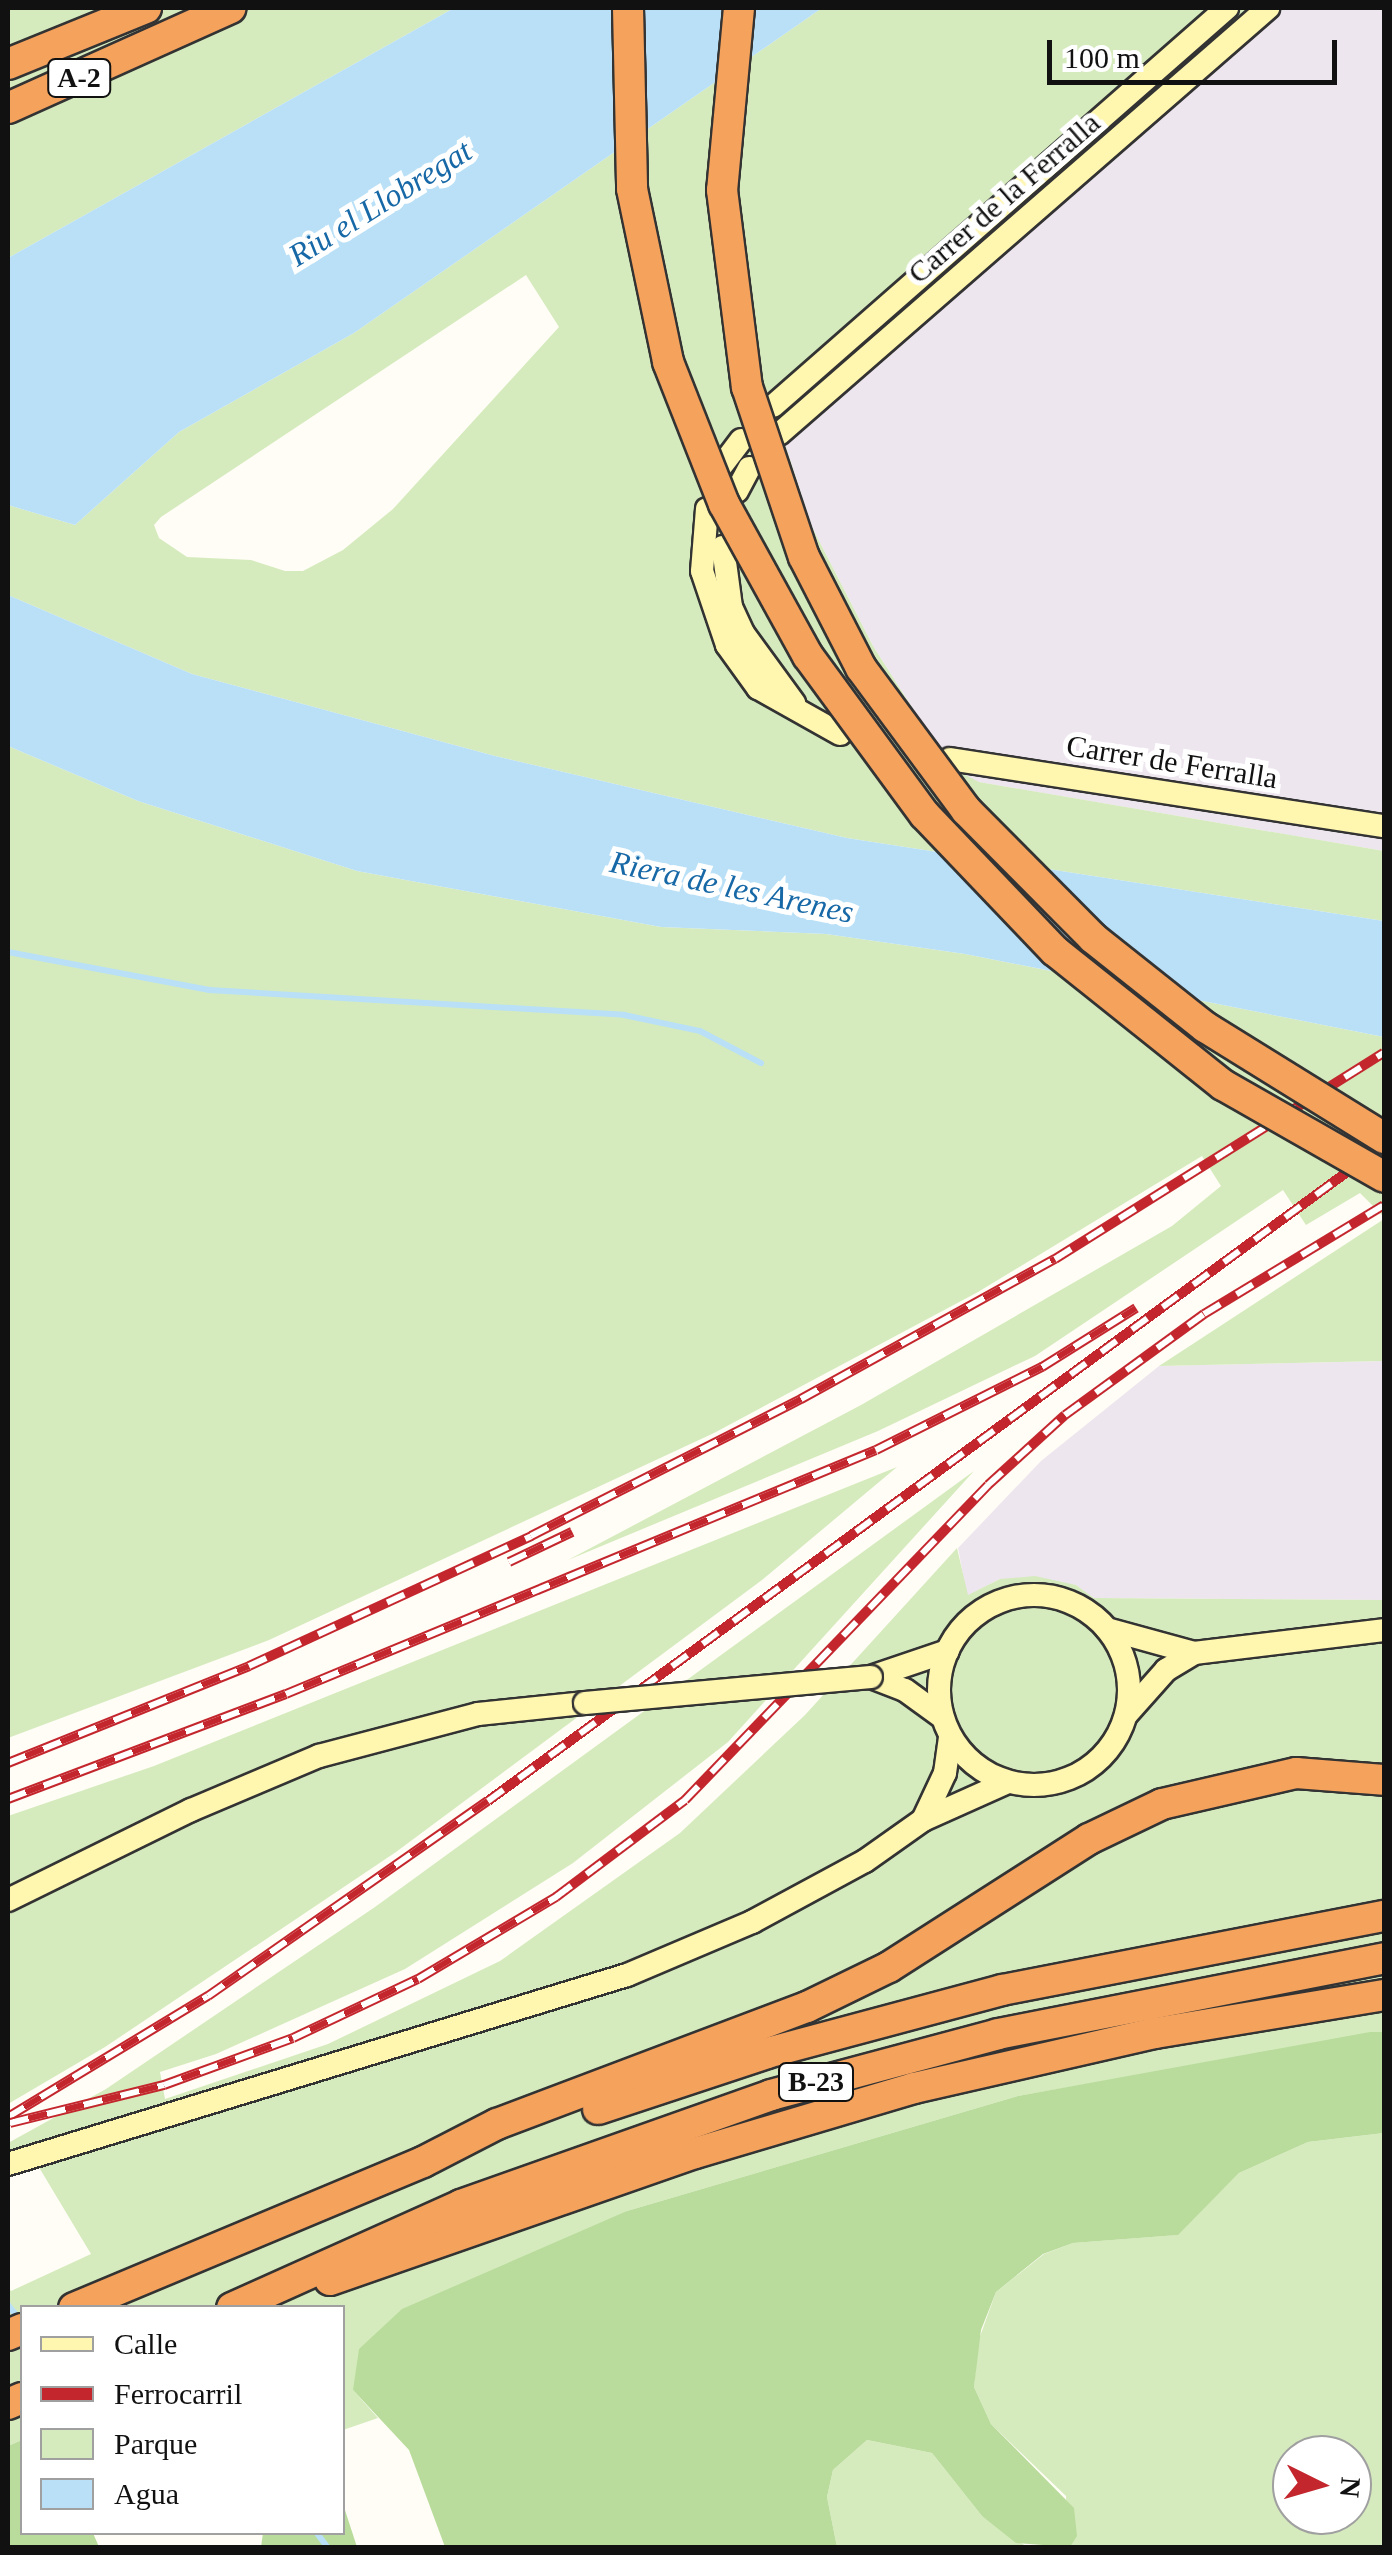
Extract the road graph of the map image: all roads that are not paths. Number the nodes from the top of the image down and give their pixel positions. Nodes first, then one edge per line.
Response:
1 (146, 8) edge
2 (231, 8) edge
3 (628, 8) edge
4 (738, 8) edge
5 (1227, 8) edge
6 (1268, 8) edge
7 (8, 64) edge
8 (8, 108) edge
9 (774, 406) dead end
10 (779, 434) dead end
11 (741, 440) dead end
12 (723, 464) dead end
13 (749, 468) dead end
14 (737, 491) dead end
15 (707, 509) dead end
16 (723, 546) dead end
17 (810, 720) junction
18 (840, 734) dead end
19 (950, 759) dead end
20 (1384, 826) edge
21 (1384, 1138) edge
22 (1384, 1176) edge
23 (1107, 1629) junction
24 (1384, 1630) edge
25 (948, 1651) junction
26 (1194, 1653) junction
27 (872, 1677) junction
28 (1125, 1717) junction
29 (946, 1727) junction
30 (1374, 1778) edge
31 (1008, 1782) junction
32 (923, 1820) junction
33 (8, 1900) edge
34 (1384, 1916) edge
35 (1384, 1958) edge
36 (1384, 1995) edge
37 (423, 2162) junction
38 (8, 2164) edge
39 (268, 2298) edge
40 (81, 2305) edge
41 (243, 2305) edge

1 - 7 highway, A-2
2 - 8 highway, A-2
3 - 22 highway, bridge
4 - 21 highway, bridge
5 - 9 street, Carrer de la Ferralla
6 - 10 street, Carrer de la Ferralla
11 - 12 street
13 - 14 street
15 - 17 street
16 - 17 street
17 - 18 street
19 - 20 street, Carrer de Ferralla
23 - 25 street
23 - 26 street
23 - 28 street
24 - 26 street
25 - 27 street
25 - 29 street
26 - 28 street
27 - 29 street
27 - 33 street, bridge
28 - 31 street
29 - 31 street
29 - 32 street
30 - 37 highway
31 - 32 street
32 - 38 street
34 - 37 highway, B-23
35 - 39 highway, B-23
36 - 39 highway
37 - 40 highway, B-23
39 - 41 highway, B-23

